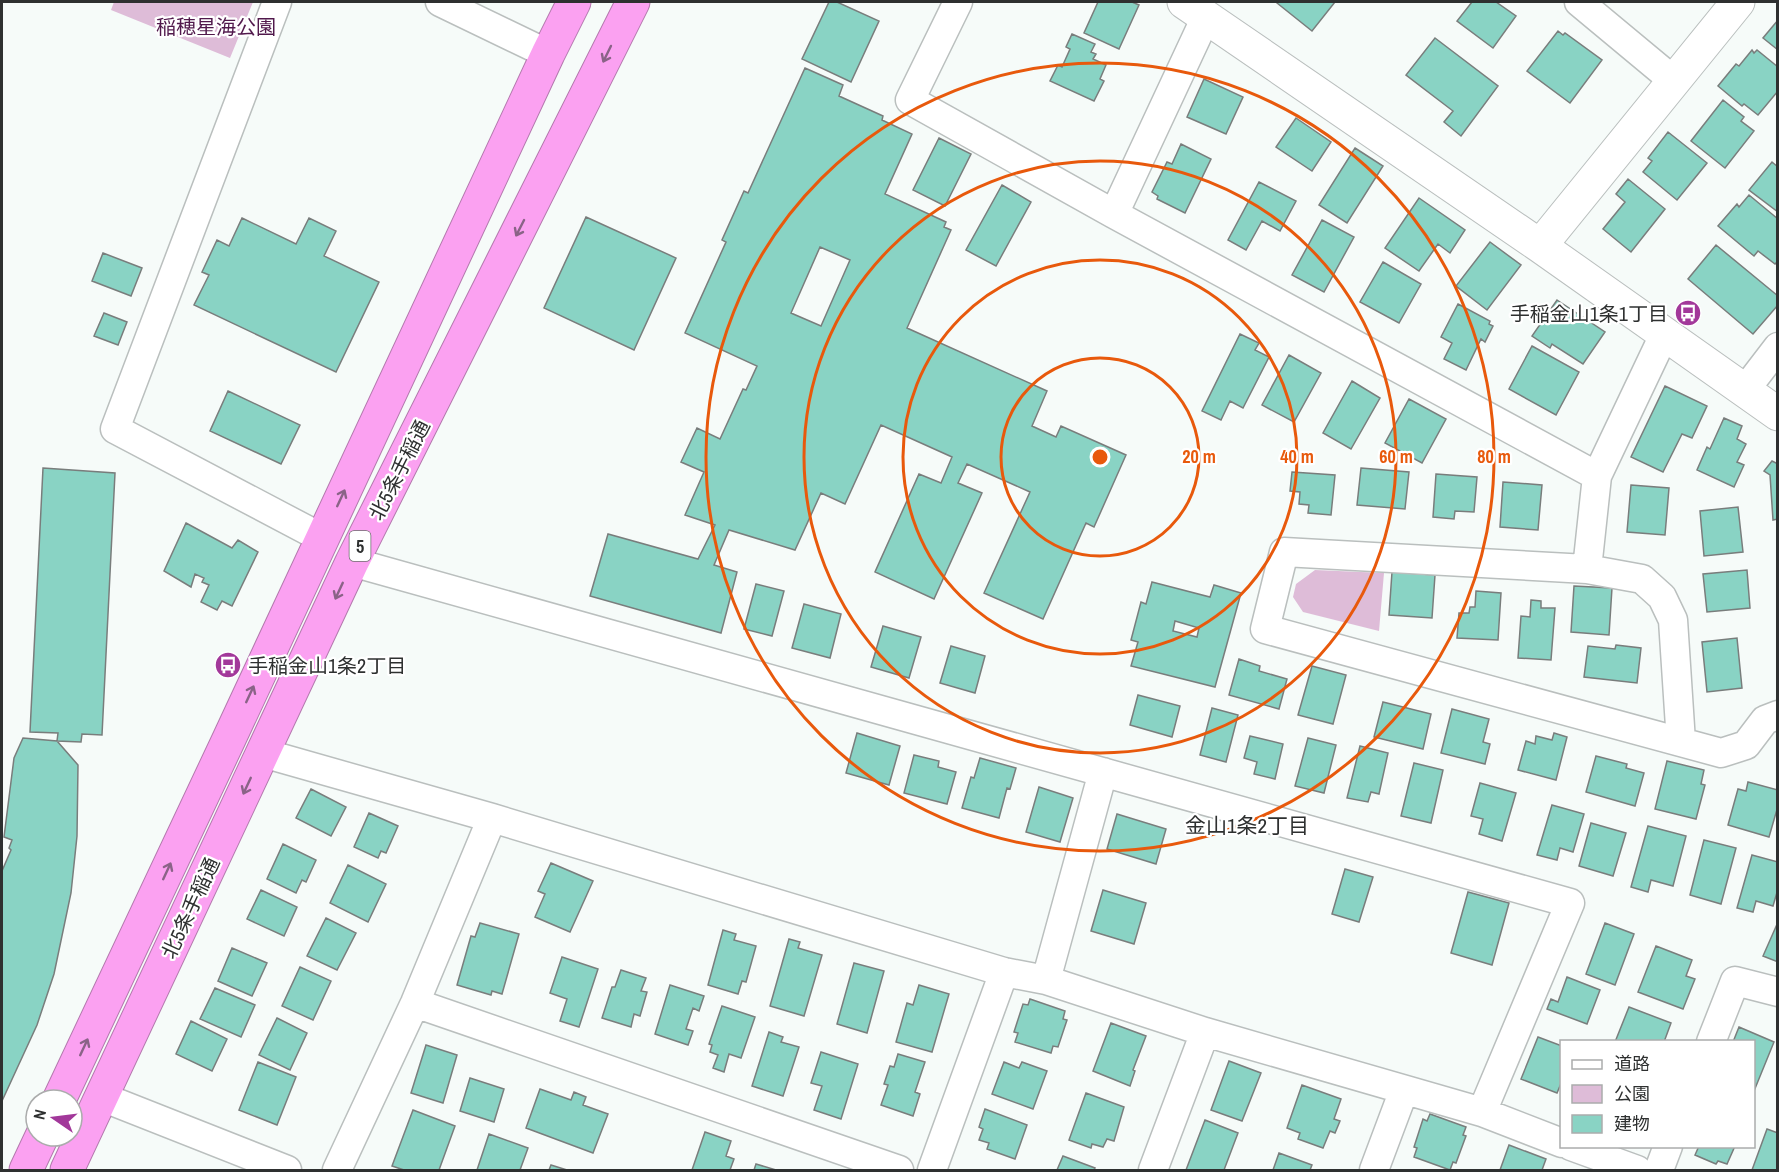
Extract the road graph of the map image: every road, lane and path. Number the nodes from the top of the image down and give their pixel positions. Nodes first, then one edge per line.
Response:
1 (277, 2) edge
2 (440, 2) edge
3 (574, 2) edge
4 (633, 2) edge
5 (958, 2) edge
6 (1579, 2) edge
7 (1738, 2) edge
8 (1195, 9) edge
9 (548, 54) junction
10 (1674, 81) junction
11 (1114, 214) junction
12 (1540, 246) junction
13 (1664, 335) junction
14 (1778, 347) edge
15 (1745, 390) junction
16 (1778, 414) edge
17 (1597, 476) junction
18 (322, 538) junction
19 (352, 562) junction
20 (1587, 569) junction
21 (1778, 715) edge
22 (1681, 742) junction
23 (263, 753) junction
24 (1103, 772) junction
25 (492, 818) junction
26 (1004, 972) junction
27 (1046, 980) junction
28 (1778, 992) edge
29 (416, 1003) junction
30 (1205, 1032) junction
31 (1711, 1040) edge
32 (65, 1088) edge
33 (1404, 1089) junction
34 (102, 1097) junction
35 (1482, 1112) junction
36 (1560, 1142) edge
37 (36, 1148) edge
38 (1667, 1148) edge
39 (1585, 1157) edge
40 (26, 1170) edge
41 (67, 1170) edge
42 (287, 1170) edge
43 (337, 1170) edge
44 (899, 1170) edge
45 (932, 1170) edge
46 (1153, 1170) edge
47 (1374, 1170) edge
48 (1637, 1170) edge
49 (1659, 1170) edge

1 - 18 street
2 - 9 street
3 - 9 highway, 北5条手稲通 / 5
4 -> 19 highway, 北5条手稲通 / 5
5 - 11 street
6 - 10 street
7 - 10 street
8 - 11 street
8 - 12 street
18 -> 9 highway, 北5条手稲通 / 5
10 - 12 street
11 - 17 street
12 - 13 street
13 - 15 street
13 - 17 street
14 - 15 street
15 - 16 street
17 - 20 street
32 -> 18 highway, 北5条手稲通 / 5
19 -> 23 highway, 北5条手稲通 / 5
19 - 24 street
20 - 22 street
20 - 22 street
21 - 22 street
23 - 25 street
23 -> 34 highway, 北5条手稲通 / 5
24 - 27 street
24 - 35 street
25 - 26 street
25 - 29 street
26 - 27 street
26 - 45 street
27 - 30 street
28 - 31 street
29 - 43 street
29 - 44 street
30 - 33 street
30 - 46 street
33 - 35 street
33 - 47 street
34 - 41 highway, 北5条手稲通 / 5
34 - 42 street
35 - 36 street
37 - 40 highway
38 - 49 street
39 - 48 street

